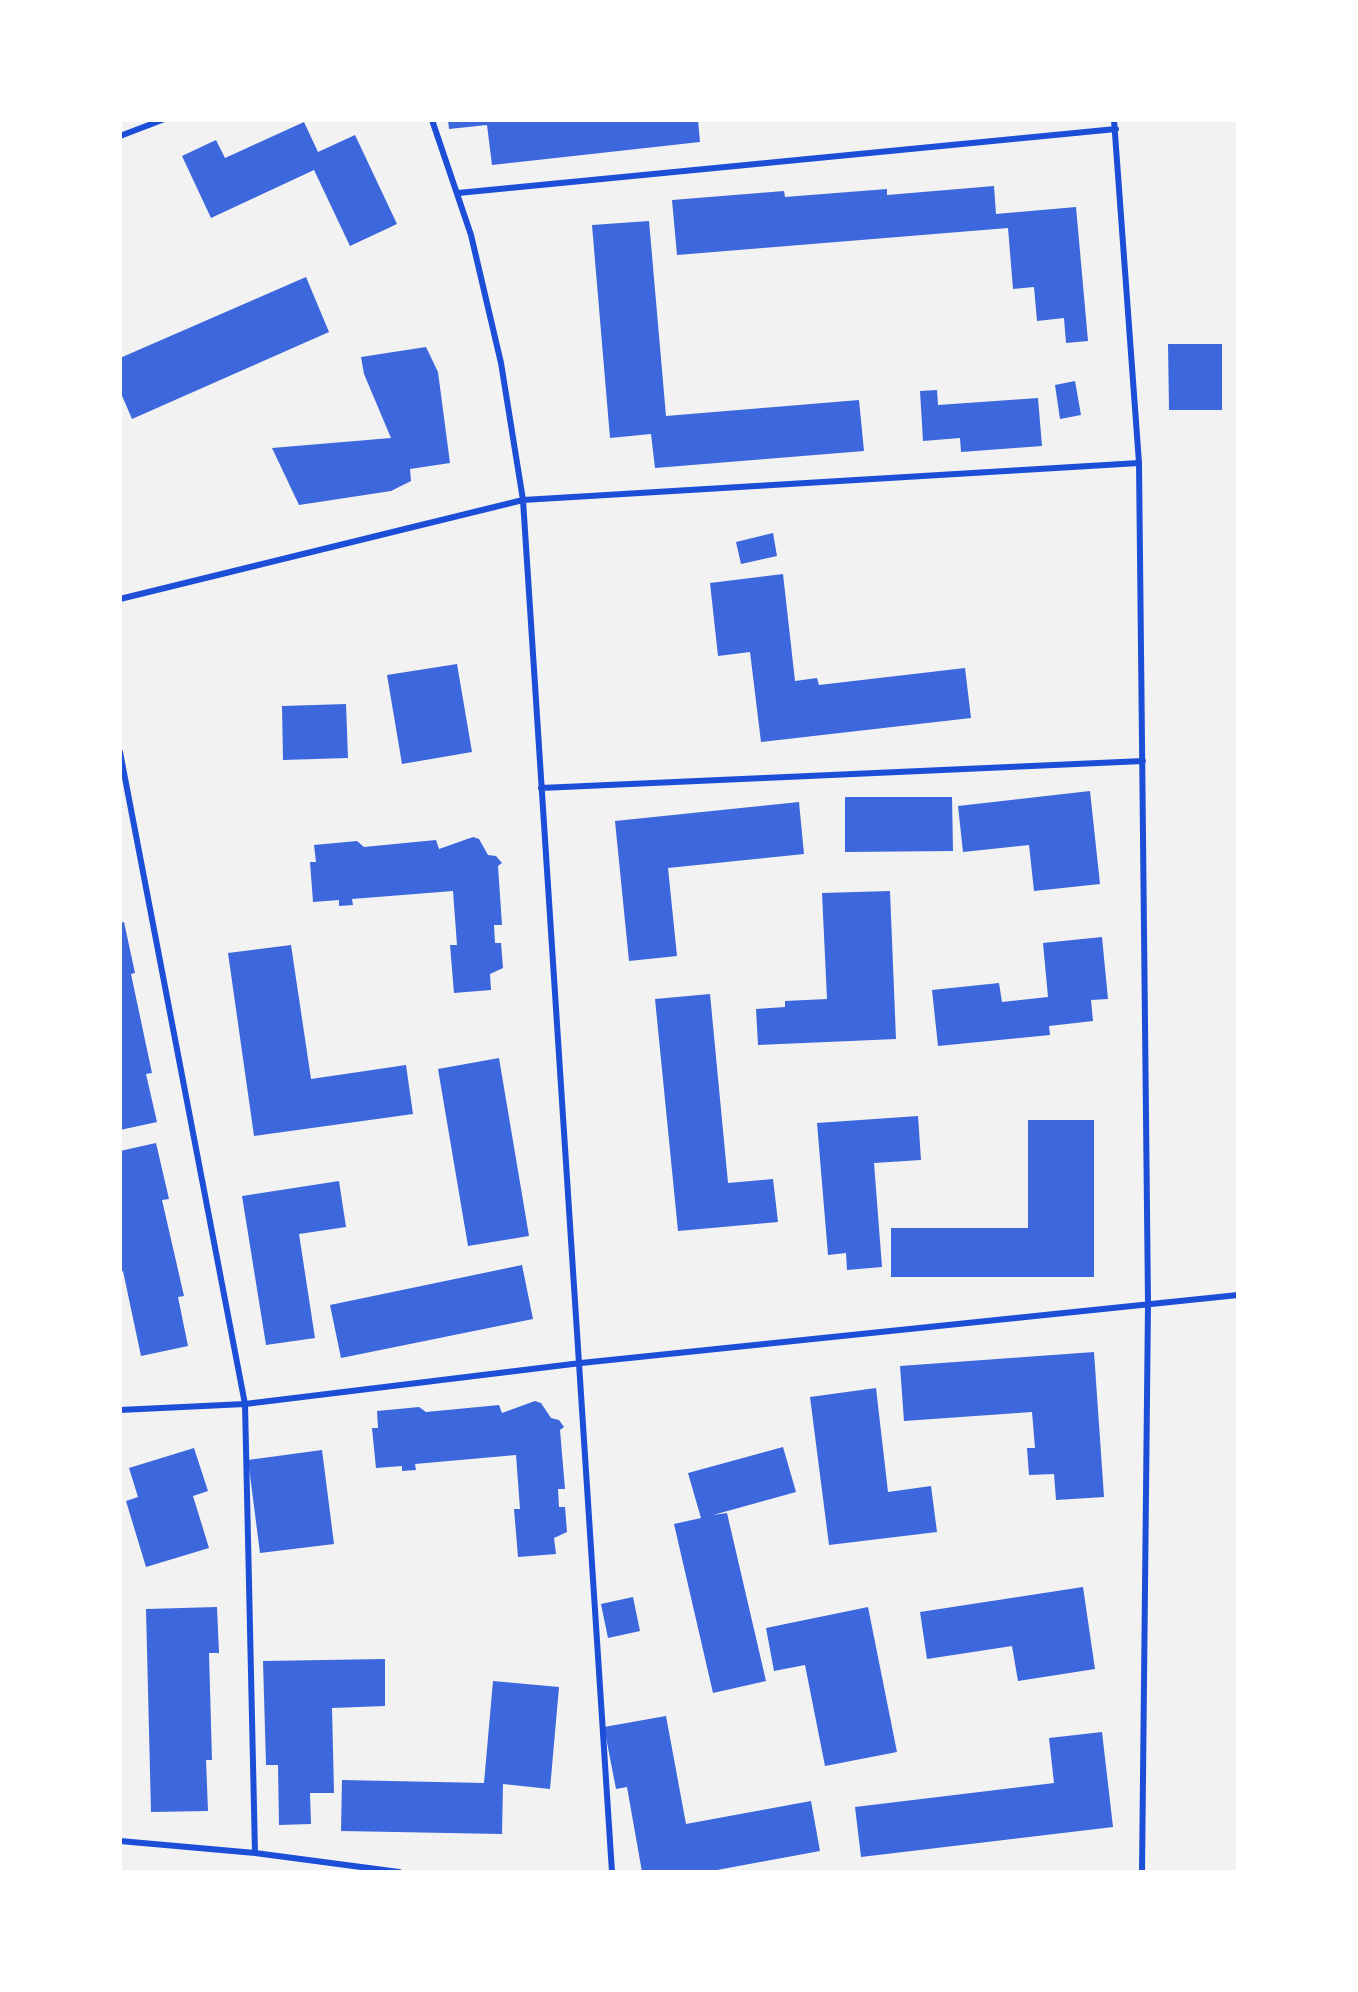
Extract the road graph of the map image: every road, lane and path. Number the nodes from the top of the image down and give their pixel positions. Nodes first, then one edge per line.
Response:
1 (162, 120) edge
2 (432, 120) edge
3 (1114, 120) edge
4 (1116, 129) junction
5 (120, 136) edge
6 (458, 193) junction
7 (1139, 463) junction
8 (523, 500) junction
9 (120, 599) edge
10 (120, 752) edge
11 (1143, 761) junction
12 (542, 788) junction
13 (1238, 1294) edge
14 (1148, 1303) junction
15 (581, 1363) junction
16 (245, 1404) junction
17 (120, 1410) edge
18 (120, 1841) edge
19 (255, 1853) junction
20 (399, 1872) edge
21 (612, 1872) edge
22 (1142, 1872) edge

1 - 5 street
2 - 6 street
3 - 4 street
4 - 6 street
4 - 7 street
6 - 8 street
7 - 8 street
7 - 11 street
8 - 9 street
8 - 12 street
10 - 16 street
11 - 12 street
11 - 14 street
12 - 15 street
13 - 14 street
14 - 15 street
14 - 22 street
15 - 16 street
15 - 21 street
16 - 17 street
16 - 19 street
18 - 19 street
19 - 20 street

